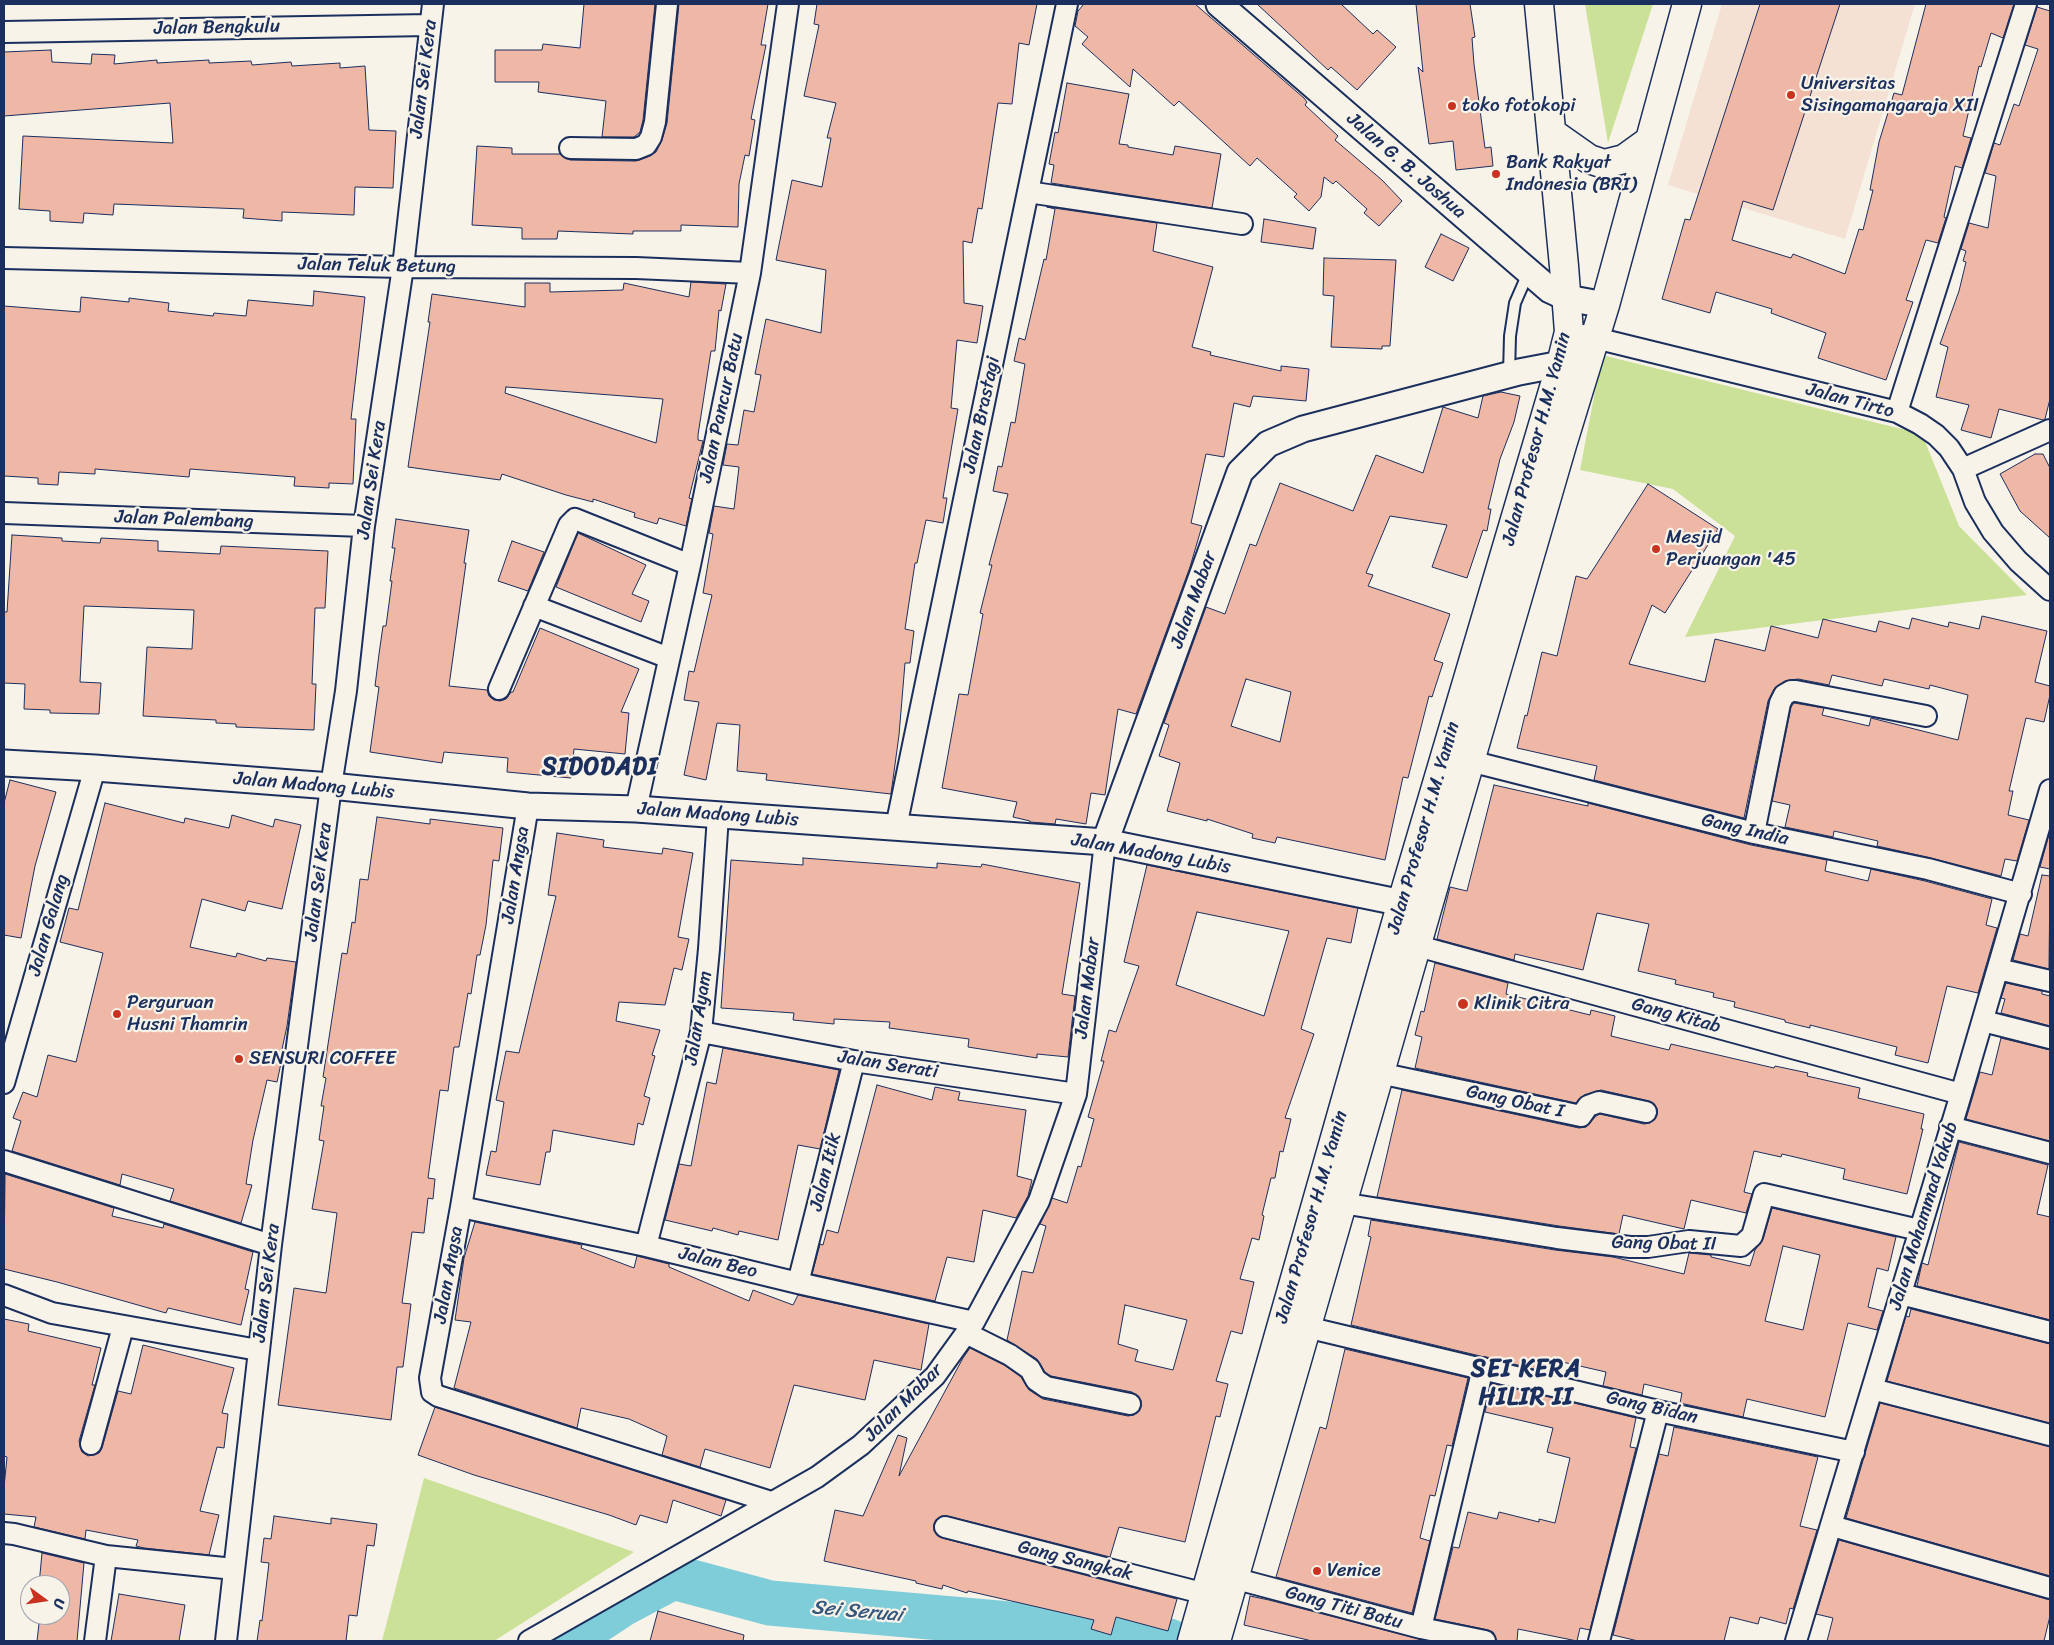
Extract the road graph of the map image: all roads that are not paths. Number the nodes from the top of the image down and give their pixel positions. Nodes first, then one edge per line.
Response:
1 (434, 4) edge
2 (666, 4) edge
3 (788, 4) edge
4 (1068, 4) edge
5 (1218, 4) edge
6 (1539, 4) edge
7 (1686, 4) edge
8 (2026, 4) edge
9 (430, 25) junction
10 (4, 32) edge
11 (1552, 133) junction
12 (1650, 141) junction
13 (570, 148) dead end
14 (1028, 192) junction
15 (1242, 224) dead end
16 (4, 258) edge
17 (403, 267) junction
18 (1529, 271) junction
19 (750, 273) junction
20 (1567, 298) junction
21 (1605, 305) junction
22 (1569, 332) junction
23 (1595, 338) junction
24 (1574, 366) junction
25 (1509, 374) junction
26 (1897, 412) junction
27 (2050, 430) edge
28 (1963, 469) junction
29 (4, 513) edge
30 (364, 526) junction
31 (690, 565) junction
32 (2050, 590) edge
33 (534, 606) junction
34 (669, 658) junction
35 (499, 689) dead end
36 (1926, 716) dead end
37 (1470, 761) junction
38 (4, 763) edge
39 (95, 768) junction
40 (331, 786) junction
41 (2049, 798) edge
42 (528, 806) junction
43 (636, 809) junction
44 (718, 816) junction
45 (896, 827) junction
46 (1754, 833) junction
47 (1105, 842) junction
48 (2021, 894) junction
49 (1414, 905) junction
50 (1391, 938) junction
51 (1417, 946) junction
52 (1998, 969) junction
53 (2050, 981) edge
54 (1983, 1021) junction
55 (701, 1032) junction
56 (2050, 1038) edge
57 (854, 1061) junction
58 (1379, 1073) junction
59 (4, 1083) edge
60 (1076, 1094) junction
61 (1961, 1094) junction
62 (1646, 1112) dead end
63 (1950, 1127) junction
64 (2050, 1153) edge
65 (4, 1161) edge
66 (1342, 1203) junction
67 (461, 1207) junction
68 (1919, 1230) junction
69 (271, 1245) junction
70 (646, 1246) junction
71 (798, 1283) junction
72 (1901, 1294) junction
73 (4, 1295) edge
74 (123, 1327) junction
75 (970, 1327) junction
76 (1306, 1327) junction
77 (2050, 1332) edge
78 (258, 1350) junction
79 (1483, 1368) junction
80 (1872, 1389) junction
81 (1130, 1404) dead end
82 (1658, 1411) junction
83 (2050, 1435) edge
84 (91, 1444) dead end
85 (1854, 1452) junction
86 (771, 1502) junction
87 (1832, 1526) junction
88 (945, 1527) dead end
89 (4, 1533) edge
90 (106, 1556) junction
91 (234, 1570) junction
92 (1233, 1578) junction
93 (2050, 1588) edge
94 (1207, 1624) edge
95 (1421, 1628) junction
96 (96, 1641) edge
97 (226, 1641) edge
98 (529, 1641) edge
99 (1485, 1641) edge
100 (1599, 1641) edge
101 (1796, 1641) edge

1 - 9 street, Jalan Sei Kera
2 - 13 street
3 - 19 street, Jalan Pancur Batu
4 - 14 street, Jalan Brastagi
5 - 18 street, Jalan G. B. Joshua
6 - 11 main road, Jalan Profesor H.M. Yamin
7 - 12 main road, Jalan Profesor H.M. Yamin
8 - 26 street
9 - 10 street, Jalan Bengkulu
9 - 17 street, Jalan Sei Kera
11 - 12 main road
11 - 20 main road, Jalan Profesor H.M. Yamin
12 - 21 main road, Jalan Profesor H.M. Yamin
14 - 15 street
14 - 45 street, Jalan Brastagi
16 - 17 street, Jalan Teluk Betung
17 - 19 street, Jalan Teluk Betung
17 - 30 street, Jalan Sei Kera
18 - 20 street, Jalan G. B. Joshua
18 - 25 lane
19 - 31 street, Jalan Pancur Batu
20 - 21 street, Jalan G. B. Joshua
20 - 22 main road, Jalan Profesor H.M. Yamin
21 - 23 main road, Jalan Profesor H.M. Yamin
22 - 23 street, Jalan Tirto
22 - 24 main road, Jalan Profesor H.M. Yamin
23 - 24 main road, Jalan Profesor H.M. Yamin
23 - 26 street, Jalan Tirto
24 - 25 street, Jalan Mabar
24 - 37 main road, Jalan Profesor H.M. Yamin
24 - 49 main road, Jalan Profesor H.M. Yamin
25 - 47 street, Jalan Mabar
26 - 28 street, Jalan Tirto
27 - 28 street
28 - 32 street, Jalan Tirto
29 - 30 street, Jalan Palembang
30 - 40 street, Jalan Sei Kera
31 - 33 street
31 - 34 street, Jalan Pancur Batu
33 - 34 street
33 - 35 street
34 - 43 street, Jalan Pancur Batu
36 - 46 street
37 - 46 street, Gang India
37 - 49 main road, Jalan Profesor H.M. Yamin
38 - 39 street, Jalan Madong Lubis
39 - 40 street, Jalan Madong Lubis
39 - 59 street, Jalan Galang
40 - 42 street, Jalan Madong Lubis
40 - 69 street, Jalan Sei Kera
41 - 48 street, Jalan Mohammad Yakub
42 - 43 street, Jalan Madong Lubis
42 - 67 street, Jalan Angsa
43 - 44 street, Jalan Madong Lubis
44 - 45 street, Jalan Madong Lubis
44 - 55 street, Jalan Ayam
45 - 47 street, Jalan Madong Lubis
46 - 48 street, Gang India
47 - 49 street, Jalan Madong Lubis
47 - 60 street, Jalan Mabar
48 - 52 street, Jalan Mohammad Yakub
49 - 50 main road, Jalan Profesor H.M. Yamin
49 - 51 main road, Jalan Profesor H.M. Yamin
50 - 51 street, Gang Kitab
50 - 94 main road, Jalan Profesor H.M. Yamin
51 - 58 main road, Jalan Profesor H.M. Yamin
51 - 61 street, Gang Kitab
52 - 53 street
52 - 54 street, Jalan Mohammad Yakub
54 - 56 street
54 - 61 street, Jalan Mohammad Yakub
55 - 57 street, Jalan Serati
55 - 70 street, Jalan Ayam
57 - 60 street, Jalan Serati
57 - 71 street, Jalan Itik
58 - 62 street, Gang Obat I
58 - 66 main road, Jalan Profesor H.M. Yamin
60 - 75 street, Jalan Mabar
61 - 63 street, Jalan Mohammad Yakub
63 - 64 street
63 - 68 street, Jalan Mohammad Yakub
65 - 69 street
66 - 68 street, Gang Obat II
66 - 76 main road, Jalan Profesor H.M. Yamin
67 - 70 street, Jalan Beo
67 - 86 street, Jalan Angsa
68 - 72 street, Jalan Mohammad Yakub
69 - 78 street, Jalan Sei Kera
70 - 71 street, Jalan Beo
71 - 75 street, Jalan Beo
72 - 77 street
72 - 80 street, Jalan Mohammad Yakub
73 - 74 street
74 - 78 street
74 - 84 street
75 - 81 street, Jalan Beo
75 - 86 street, Jalan Mabar
76 - 79 street, Gang Bidan
76 - 92 main road, Jalan Profesor H.M. Yamin
78 - 91 street, Jalan Sei Kera
79 - 82 street, Gang Bidan
79 - 95 street
80 - 83 street
80 - 85 street, Jalan Mohammad Yakub
82 - 85 street, Gang Bidan
82 - 100 street
85 - 87 street, Jalan Mohammad Yakub
86 - 98 street, Jalan Mabar
87 - 93 street
87 - 101 street, Jalan Mohammad Yakub
88 - 94 street, Gang Sangkak
89 - 90 street
90 - 91 street
90 - 96 street
91 - 97 street, Jalan Sei Kera
92 - 94 main road, Jalan Profesor H.M. Yamin
92 - 95 street, Gang Titi Batu
95 - 99 street, Gang Titi Batu

